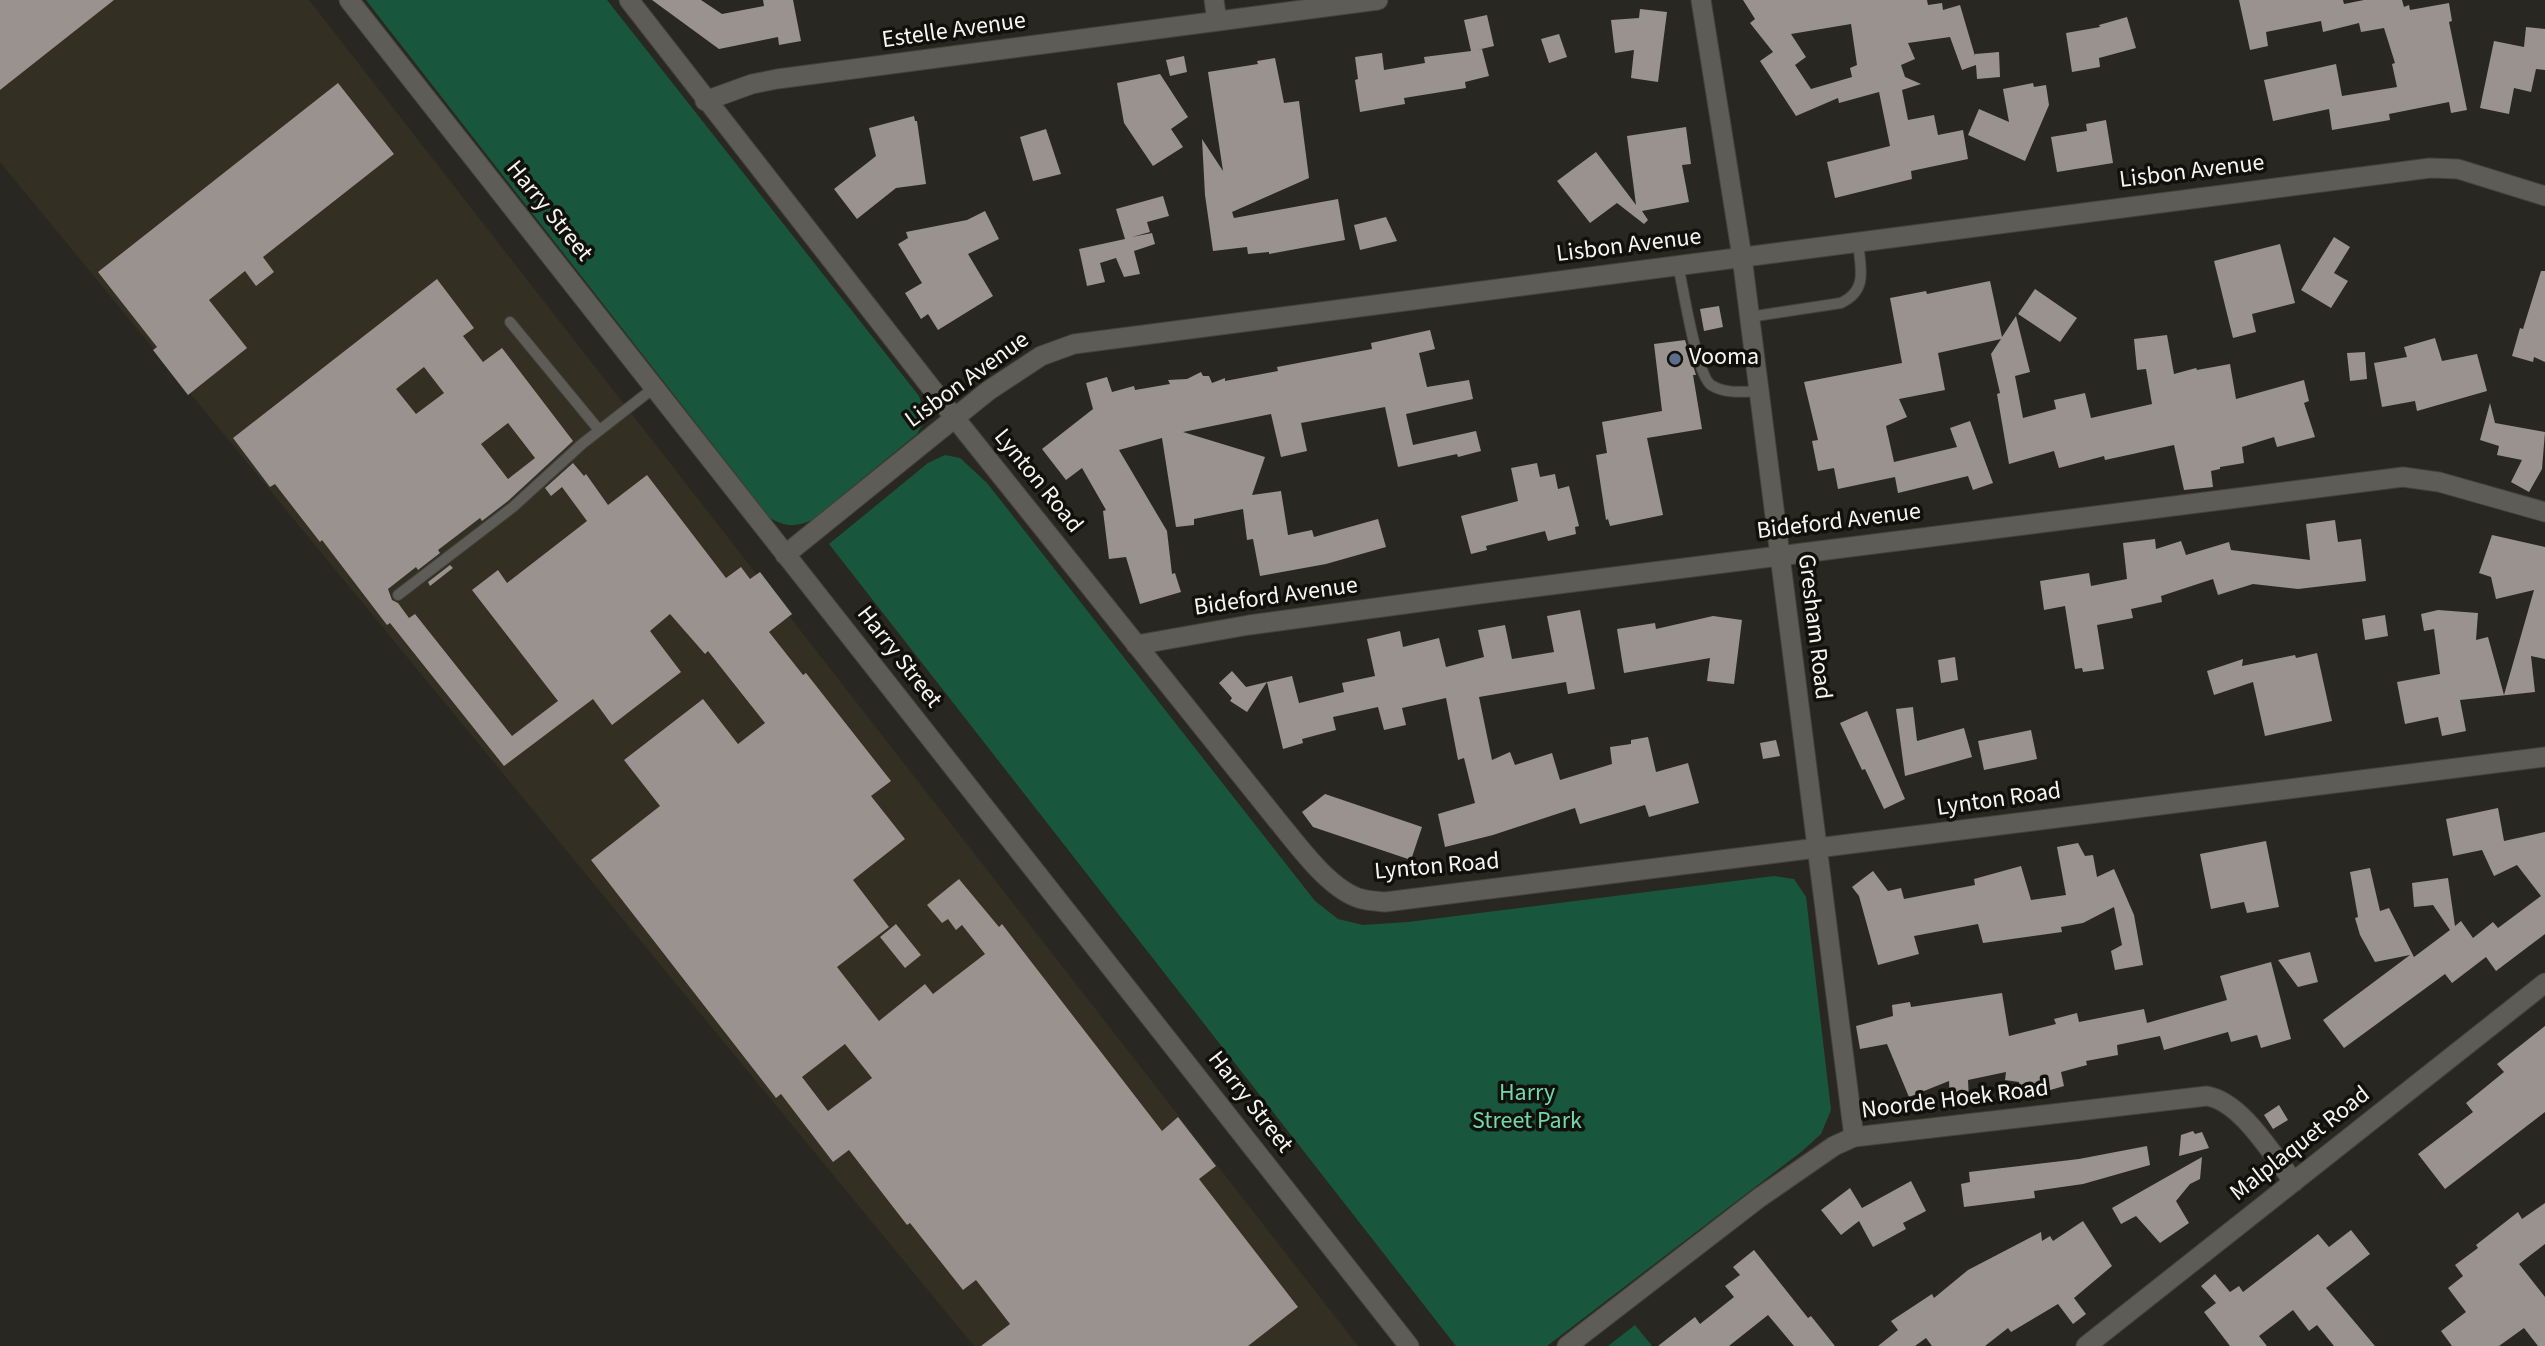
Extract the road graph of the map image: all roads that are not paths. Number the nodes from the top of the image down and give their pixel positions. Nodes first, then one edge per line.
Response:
1 (349, 0) edge
2 (629, 0) edge
3 (1214, 0) edge
4 (1378, 0) edge
5 (1701, 0) edge
6 (1217, 21) junction
7 (705, 101) junction
8 (2545, 196) edge
9 (1858, 242) junction
10 (1742, 257) junction
11 (1678, 265) junction
12 (1749, 317) junction
13 (510, 322) dead end
14 (655, 387) junction
15 (1759, 391) junction
16 (954, 417) junction
17 (599, 430) junction
18 (2545, 512) edge
19 (785, 555) junction
20 (1779, 555) junction
21 (398, 595) dead end
22 (1136, 645) junction
23 (2545, 757) edge
24 (1816, 849) junction
25 (2545, 983) edge
26 (1854, 1137) junction
27 (2294, 1182) junction
28 (1409, 1346) edge
29 (1567, 1346) edge
30 (2086, 1346) edge

1 - 14 street, Harry Street
2 - 7 street, Lynton Road
3 - 6 street
4 - 6 street, Estelle Avenue
5 - 10 street, Gresham Road
6 - 7 street, Estelle Avenue
7 - 16 street, Lynton Road
8 - 9 street, Lisbon Avenue
9 - 10 street, Lisbon Avenue
9 - 12 lane
10 - 11 street, Lisbon Avenue
10 - 12 street, Gresham Road
11 - 15 lane
11 - 16 street, Lisbon Avenue
12 - 15 street, Gresham Road
13 - 17 lane
14 - 17 lane
14 - 19 street, Harry Street
15 - 20 street, Gresham Road
16 - 19 street, Lisbon Avenue
16 - 22 street, Lynton Road
17 - 21 lane
18 - 20 street, Bideford Avenue
19 - 28 street, Harry Street
20 - 22 street, Bideford Avenue
20 - 24 street, Gresham Road
22 - 24 street, Lynton Road
23 - 24 street, Lynton Road
24 - 26 street, Gresham Road
25 - 27 street, Malplaquet Road
26 - 27 street, Noorde Hoek Road
26 - 29 street, Noorde Hoek Road
27 - 30 street, Malplaquet Road

